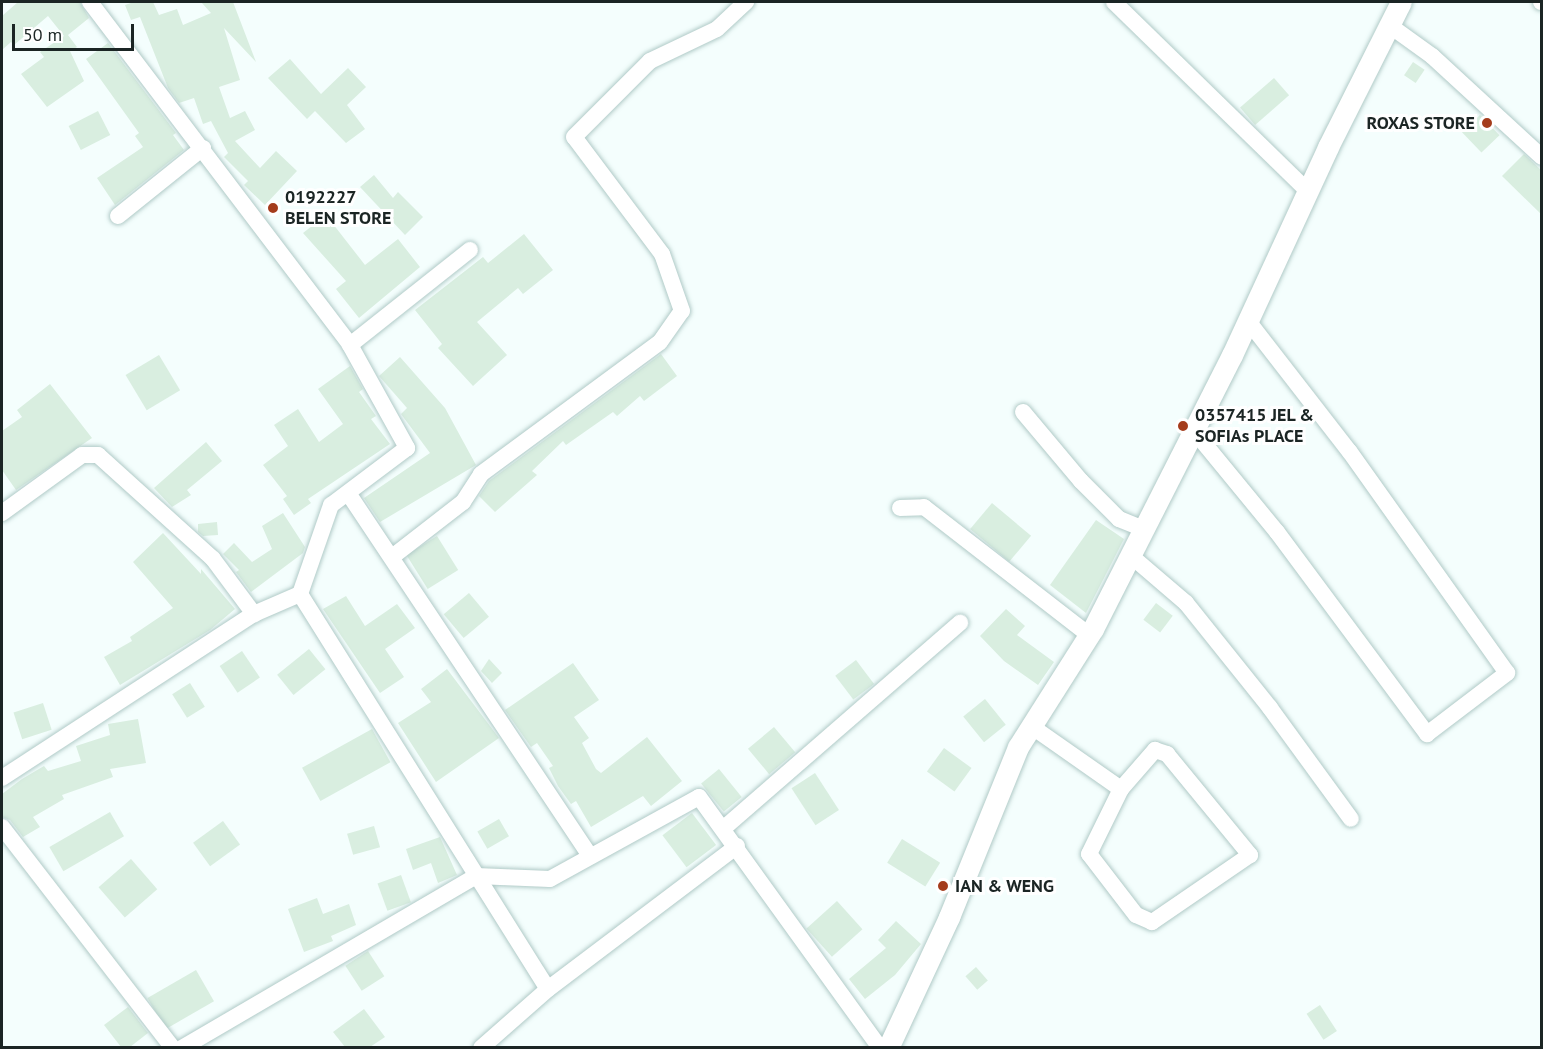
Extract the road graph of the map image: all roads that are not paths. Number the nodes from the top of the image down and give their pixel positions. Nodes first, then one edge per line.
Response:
1 (90, 2) edge
2 (746, 2) edge
3 (1114, 2) edge
4 (1401, 2) edge
5 (1389, 25) junction
6 (203, 148) junction
7 (1540, 152) edge
8 (1308, 191) junction
9 (118, 216) dead end
10 (470, 250) dead end
11 (1248, 321) junction
12 (350, 345) junction
13 (1023, 412) dead end
14 (1194, 431) junction
15 (348, 492) junction
16 (900, 508) dead end
17 (2, 513) edge
18 (1143, 529) junction
19 (1130, 555) junction
20 (392, 557) junction
21 (300, 594) junction
22 (254, 614) junction
23 (960, 623) dead end
24 (1089, 635) junction
25 (1031, 726) junction
26 (2, 778) edge
27 (1121, 789) junction
28 (1352, 819) dead end
29 (2, 827) edge
30 (724, 828) junction
31 (737, 846) junction
32 (589, 855) junction
33 (476, 876) junction
34 (548, 989) junction
35 (172, 1047) edge
36 (182, 1047) edge
37 (481, 1047) edge
38 (880, 1047) edge
39 (888, 1047) edge

1 - 6 street
2 - 20 street
3 - 8 street
4 - 5 street
5 - 7 street
5 - 8 street
6 - 9 street
6 - 12 street
8 - 11 street
10 - 12 street
11 - 14 street
11 - 14 street
12 - 15 street
13 - 18 street
14 - 18 street
15 - 20 street
15 - 21 street
16 - 24 street
17 - 22 street
18 - 19 street
19 - 24 street
19 - 28 street
20 - 32 street
21 - 22 street
21 - 33 street
22 - 26 street
23 - 30 street
24 - 25 street
25 - 27 street
25 - 39 street
27 - 27 street
29 - 35 street
30 - 31 street
30 - 32 street
31 - 34 street
31 - 38 street
32 - 33 street
33 - 34 street
33 - 36 street
34 - 37 street

